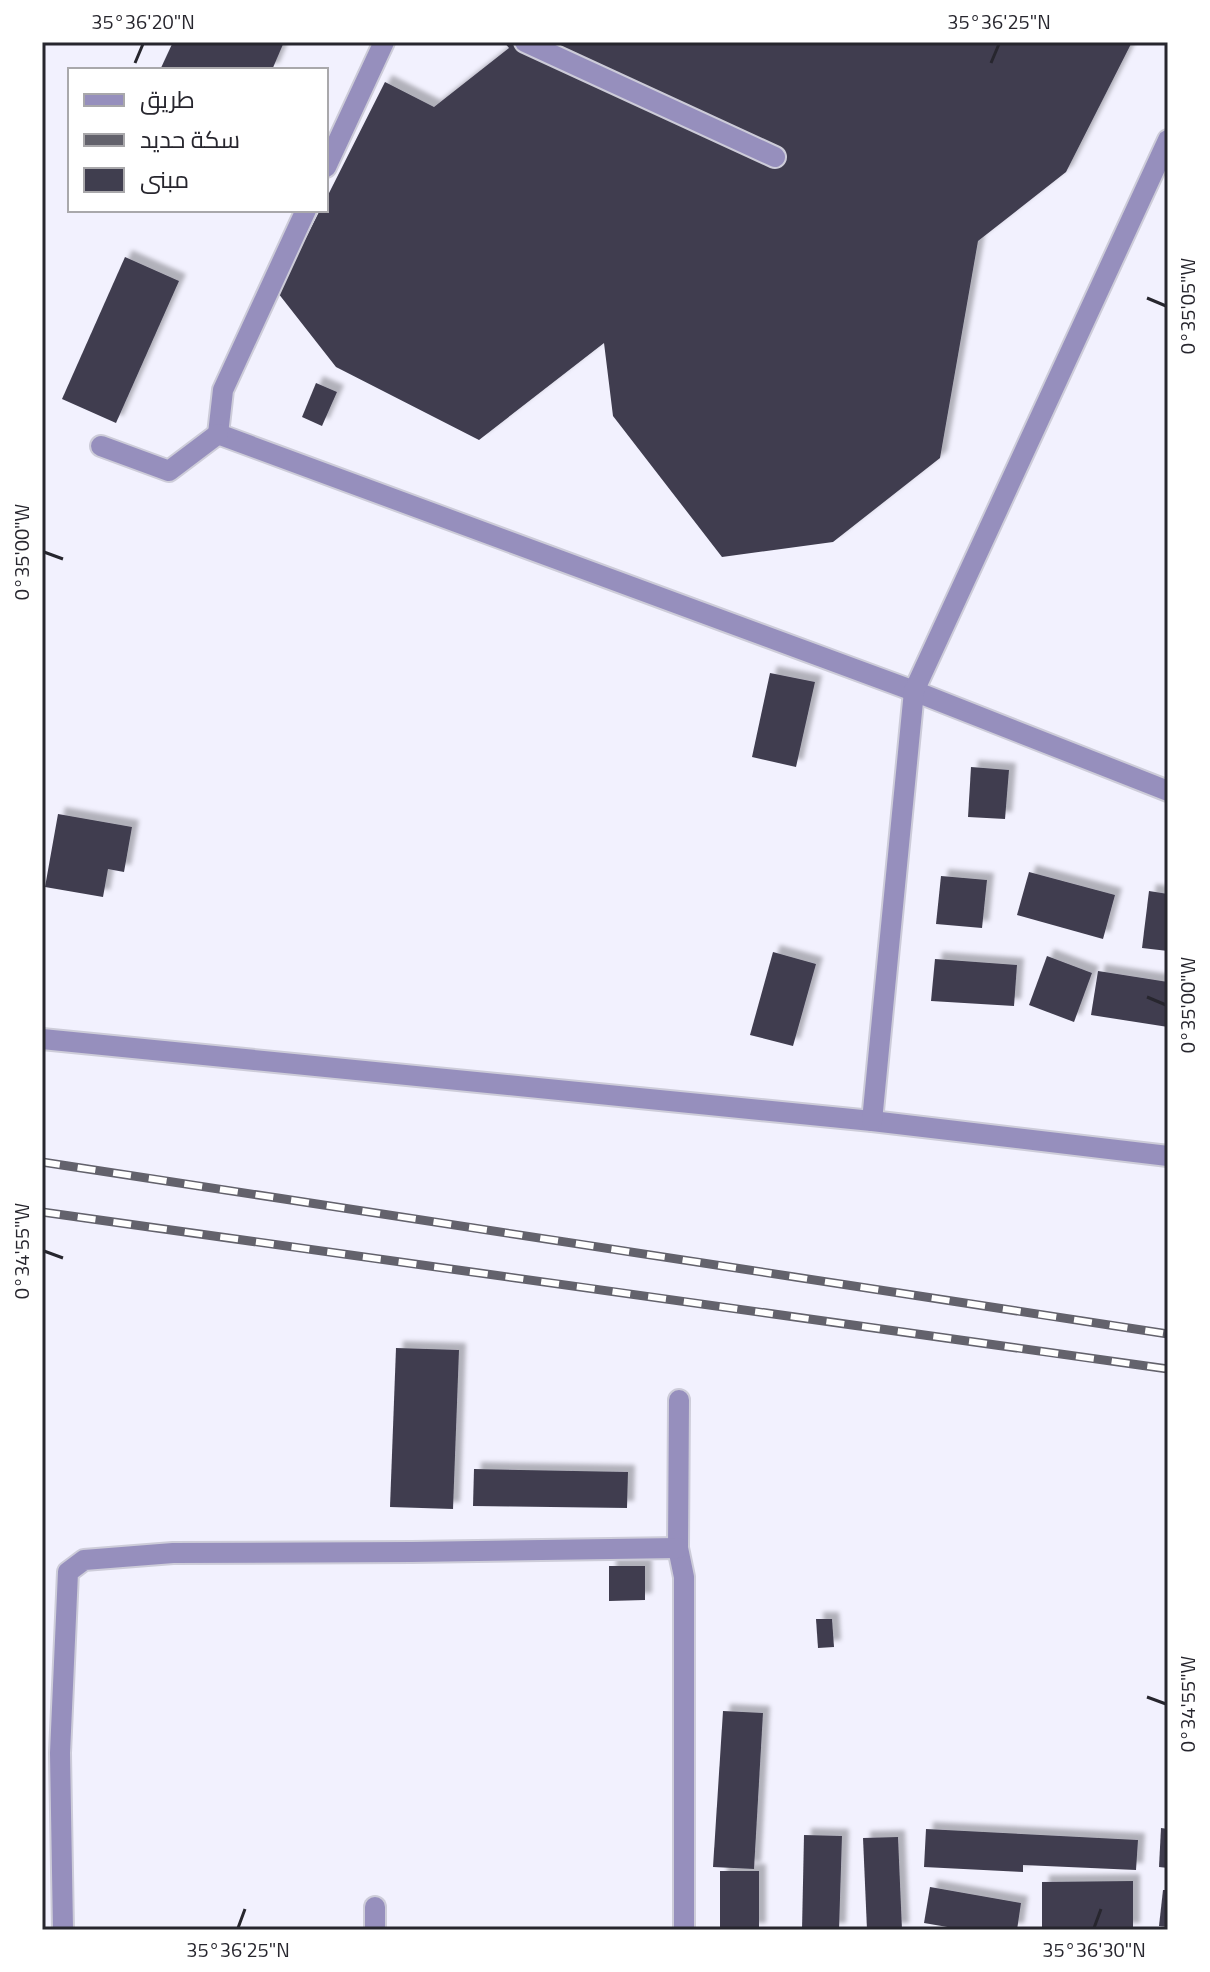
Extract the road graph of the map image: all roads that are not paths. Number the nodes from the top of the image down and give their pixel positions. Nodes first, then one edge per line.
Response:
1 (384, 42) edge
2 (525, 42) edge
3 (1168, 140) edge
4 (775, 157) dead end
5 (328, 163) edge
6 (305, 212) edge
7 (218, 434) junction
8 (101, 446) dead end
9 (914, 691) junction
10 (1168, 791) edge
11 (42, 1039) edge
12 (872, 1121) junction
13 (1168, 1156) edge
14 (679, 1400) dead end
15 (678, 1548) junction
16 (375, 1907) dead end
17 (63, 1930) edge
18 (375, 1930) edge
19 (684, 1930) edge

1 - 5 street
2 - 4 street
3 - 9 street
6 - 7 street
7 - 8 street
7 - 9 street
9 - 10 street
9 - 12 street
11 - 12 street
12 - 13 street
14 - 15 street
15 - 17 street
15 - 19 street
16 - 18 street

